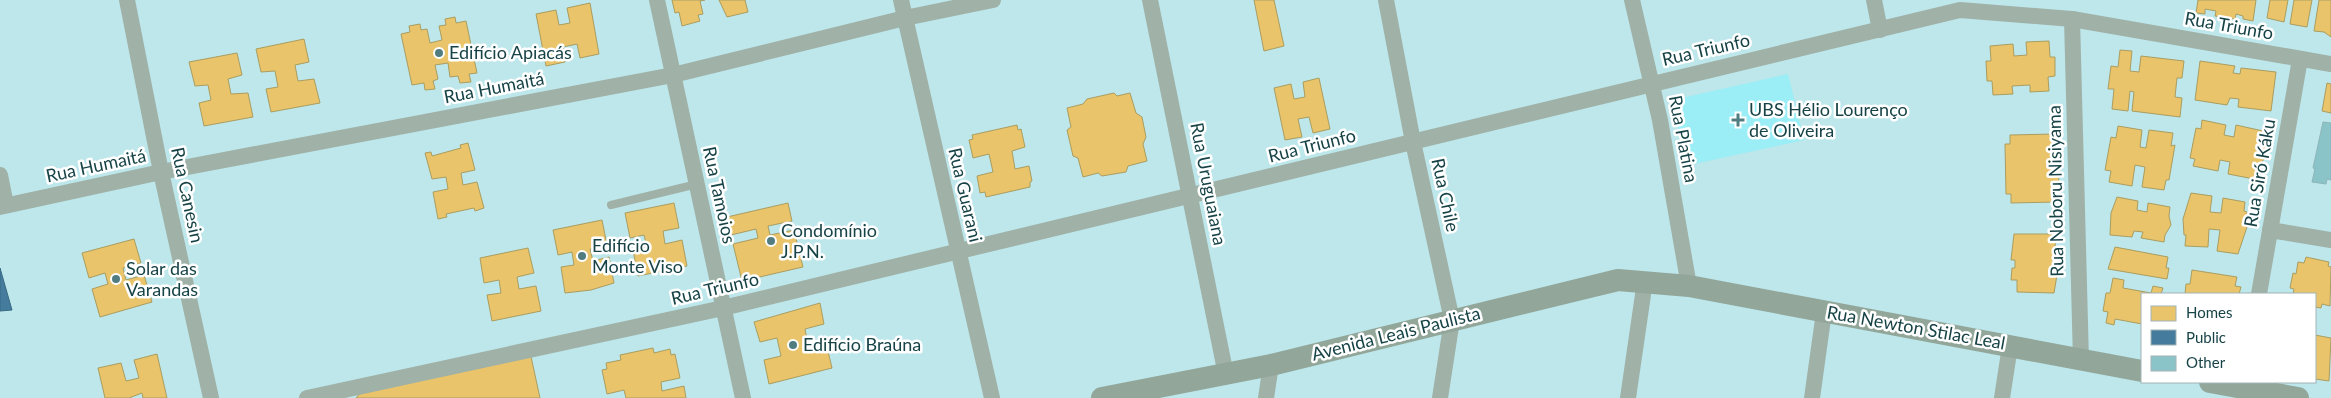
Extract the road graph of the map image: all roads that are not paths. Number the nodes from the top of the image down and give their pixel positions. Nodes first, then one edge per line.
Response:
1 (127, 0) edge
2 (657, 0) edge
3 (901, 0) edge
4 (993, 0) edge
5 (1150, 0) edge
6 (1386, 0) edge
7 (1632, 0) edge
8 (1874, 0) edge
9 (905, 18) junction
10 (2072, 19) junction
11 (1880, 30) junction
12 (2300, 59) junction
13 (2331, 64) edge
14 (673, 75) junction
15 (1652, 84) junction
16 (1413, 142) junction
17 (161, 172) junction
18 (0, 175) edge
19 (697, 184) junction
20 (1190, 196) junction
21 (610, 205) dead end
22 (3, 206) edge
23 (2270, 230) junction
24 (2331, 240) edge
25 (957, 251) junction
26 (1645, 281) junction
27 (1689, 286) junction
28 (2259, 293) edge
29 (723, 308) junction
30 (1824, 312) junction
31 (1452, 320) junction
32 (2010, 346) junction
33 (2080, 361) junction
34 (1271, 365) junction
35 (2141, 371) edge
36 (1226, 375) junction
37 (2226, 383) edge
38 (2243, 384) edge
39 (326, 396) edge
40 (211, 398) edge
41 (307, 398) edge
42 (743, 398) edge
43 (992, 398) edge
44 (1102, 398) edge
45 (1266, 398) edge
46 (1440, 398) edge
47 (1628, 398) edge
48 (1812, 398) edge
49 (2002, 398) edge
50 (2298, 398) edge

1 - 17 street, Rua Canesin
2 - 14 street, Rua Tamoios
3 - 9 street, Rua Guarani
4 - 9 street, Rua Humaitá
5 - 20 street, Rua Uruguaiana
6 - 16 street, Rua Chile
7 - 15 street, Rua Platina
8 - 11 street
9 - 14 street, Rua Humaitá
9 - 25 street, Rua Guarani
10 - 11 street, Rua Triunfo
10 - 12 street, Rua Triunfo
10 - 33 street, Rua Noboru Nisiyama
11 - 15 street, Rua Triunfo
12 - 13 street, Rua Triunfo
12 - 23 street, Rua Siró Káku
14 - 17 street, Rua Humaitá
14 - 19 street, Rua Tamoios
15 - 16 street, Rua Triunfo
15 - 27 street, Rua Platina
16 - 20 street, Rua Triunfo
16 - 31 street, Rua Chile
17 - 22 street, Rua Humaitá
17 - 40 street, Rua Canesin
18 - 22 street
19 - 21 lane
19 - 29 street, Rua Tamoios
20 - 25 street, Rua Triunfo
20 - 36 street, Rua Uruguaiana
23 - 24 street
23 - 28 street, Rua Siró Káku
25 - 29 street, Rua Triunfo
25 - 43 street, Rua Guarani
26 - 27 street, Avenida Leais Paulista
26 - 31 street, Avenida Leais Paulista
26 - 47 street
27 - 30 street, Rua Newton Stilac Leal
29 - 39 street, Rua Triunfo
29 - 42 street, Rua Tamoios
30 - 32 street, Rua Newton Stilac Leal
30 - 48 street
31 - 34 street, Avenida Leais Paulista
31 - 46 street, Rua Chile
32 - 33 street, Rua Newton Stilac Leal
32 - 49 street
33 - 35 street, Rua Newton Stilac Leal
34 - 36 street, Avenida Leais Paulista
34 - 45 street
36 - 44 street, Avenida Leais Paulista
37 - 38 street
38 - 50 street
39 - 41 street, Rua Triunfo

